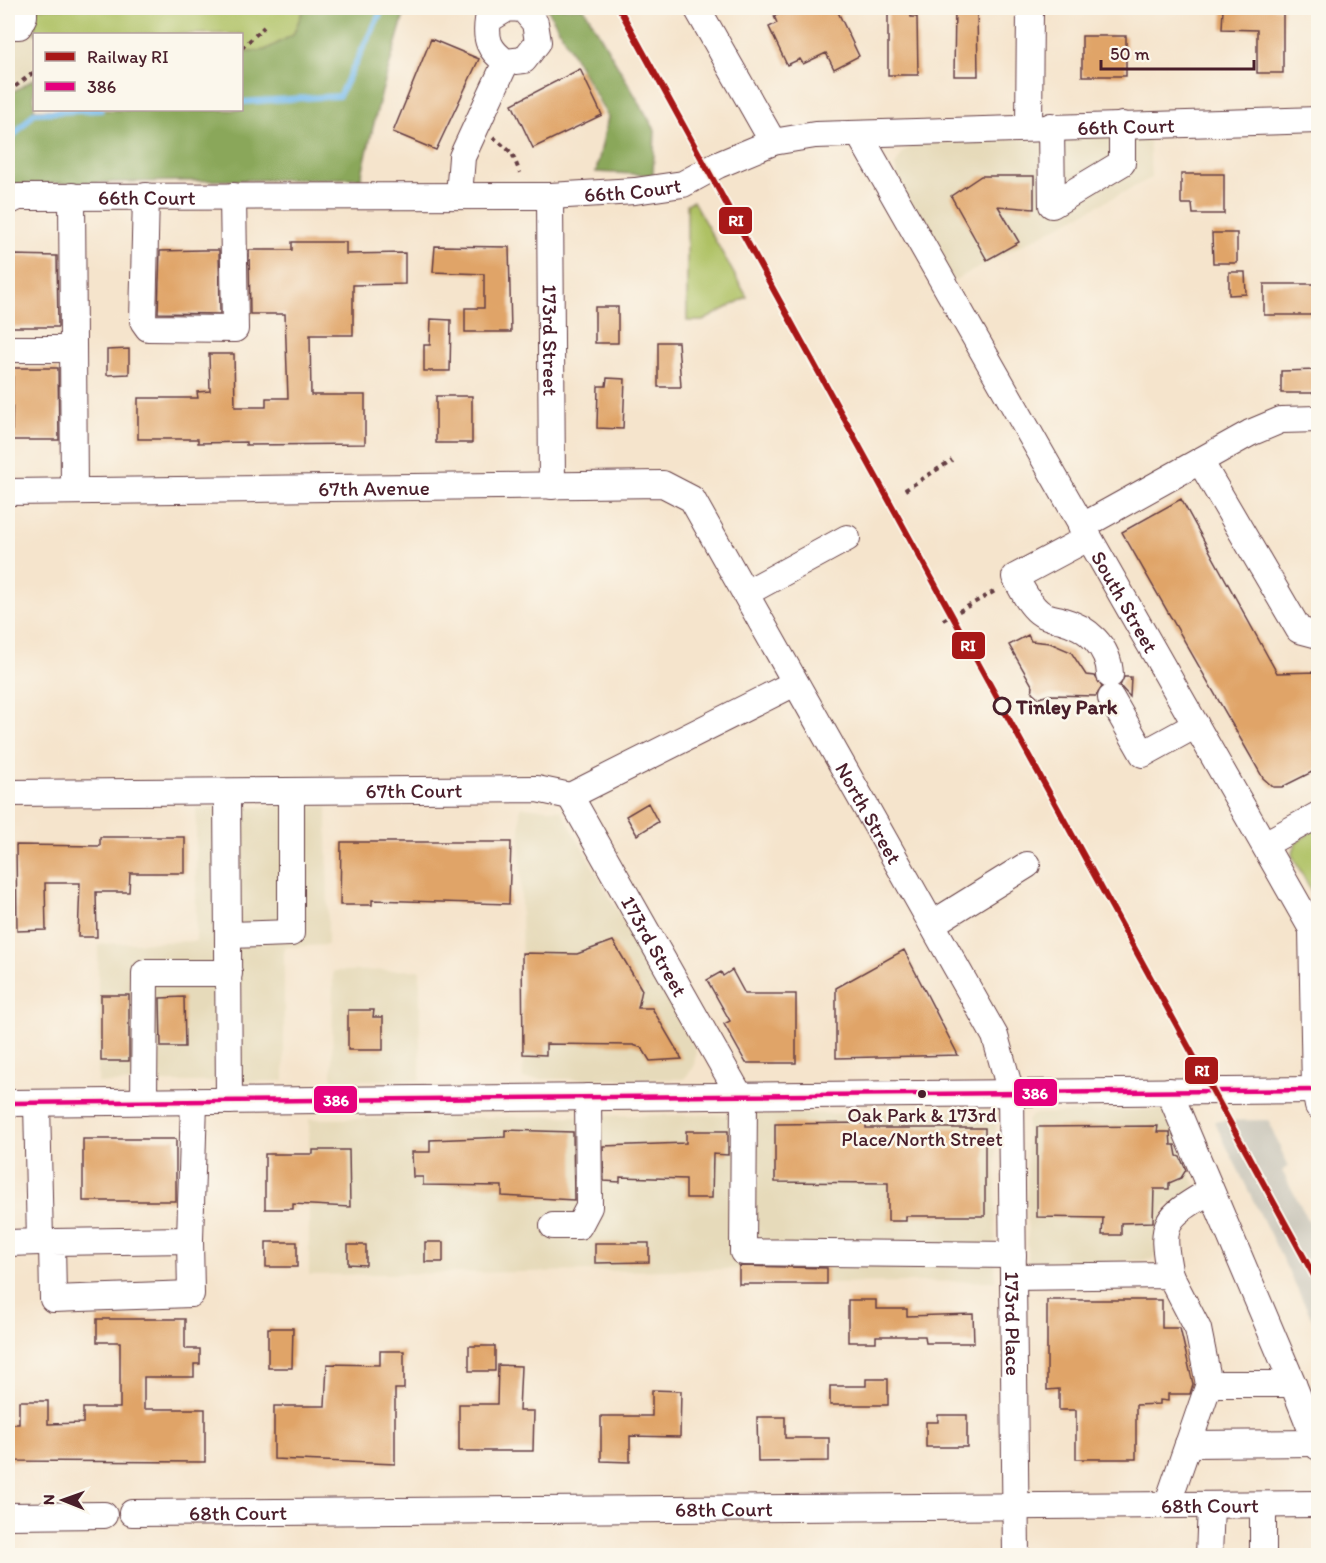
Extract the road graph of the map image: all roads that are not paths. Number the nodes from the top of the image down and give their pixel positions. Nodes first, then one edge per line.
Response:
1 (24, 8) edge
2 (697, 8) edge
3 (1030, 8) edge
4 (8, 27) edge
5 (506, 62) dead end
6 (1318, 120) edge
7 (1122, 125) junction
8 (1040, 127) junction
9 (859, 134) junction
10 (773, 142) junction
11 (72, 196) junction
12 (146, 196) junction
13 (233, 196) junction
14 (459, 196) junction
15 (550, 196) junction
16 (8, 202) edge
17 (8, 349) edge
18 (73, 349) junction
19 (1318, 418) edge
20 (1200, 461) junction
21 (552, 486) junction
22 (74, 491) junction
23 (8, 492) edge
24 (1085, 532) junction
25 (715, 538) joint
26 (847, 538) dead end
27 (746, 592) junction
28 (1318, 635) edge
29 (795, 683) junction
30 (1196, 725) junction
31 (291, 791) junction
32 (8, 792) edge
33 (226, 792) junction
34 (570, 796) junction
35 (1318, 816) edge
36 (1265, 844) junction
37 (1027, 865) dead end
38 (932, 924) junction
39 (228, 935) junction
40 (1316, 957) edge
41 (229, 973) junction
42 (1169, 1091) junction
43 (1011, 1093) junction
44 (1317, 1095) edge
45 (742, 1096) junction
46 (588, 1097) junction
47 (194, 1101) junction
48 (229, 1101) junction
49 (144, 1102) junction
50 (8, 1103) edge
51 (37, 1103) junction
52 (1210, 1191) junction
53 (553, 1226) dead end
54 (190, 1240) junction
55 (46, 1242) junction
56 (8, 1243) edge
57 (1013, 1266) junction
58 (1170, 1275) junction
59 (1209, 1384) junction
60 (1293, 1384) junction
61 (1188, 1444) junction
62 (1318, 1445) edge
63 (1318, 1504) edge
64 (1167, 1505) junction
65 (1211, 1505) junction
66 (1263, 1505) junction
67 (1015, 1507) junction
68 (132, 1513) dead end
69 (104, 1515) dead end
70 (8, 1516) edge
71 (1016, 1556) edge
72 (1209, 1556) edge
73 (1263, 1556) edge

1 - 4 street
2 - 10 street
3 - 8 street
5 - 14 street
6 - 7 street, 66th Court
7 - 8 street, 66th Court
7 - 8 street
8 - 9 street, 66th Court
9 - 10 street, 66th Court
9 - 24 street, South Street
10 - 15 street, 66th Court
11 - 12 street, 66th Court
11 - 16 street, 66th Court
11 - 18 street
12 - 13 street, 66th Court
12 - 13 street
13 - 14 street, 66th Court
14 - 15 street, 66th Court
15 - 21 street, 173rd Street
17 - 18 street
18 - 22 street
19 - 20 street
20 - 24 street
20 - 28 street
21 - 22 street, 67th Avenue
21 - 25 street, 67th Avenue
22 - 23 street, 67th Avenue
24 - 30 street, South Street
24 - 30 street
25 - 27 street, North Street
26 - 27 street
27 - 29 street, North Street
29 - 34 street
29 - 38 street, North Street
30 - 36 street, South Street
31 - 33 street, 67th Court
31 - 34 street, 67th Court
31 - 39 street
32 - 33 street, 67th Court
33 - 39 street
34 - 45 street, 173rd Street
35 - 36 street
36 - 40 street, South Street
37 - 38 street
38 - 43 street, North Street
39 - 41 street
40 - 44 street, South Street
41 - 48 street
41 - 49 street
42 - 43 street
42 - 44 street
42 - 52 street
43 - 45 street
43 - 57 street, 173rd Place
45 - 46 street
45 - 57 street
46 - 48 street
46 - 53 street
47 - 48 street
47 - 49 street
47 - 54 street
49 - 51 street
50 - 51 street
51 - 55 street
52 - 58 street
52 - 60 street
54 - 55 street
54 - 55 street
55 - 56 street
57 - 58 street
57 - 67 street, 173rd Place
58 - 59 street
59 - 60 street
59 - 61 street
60 - 62 street
61 - 62 street
61 - 64 street
63 - 66 street, 68th Court
64 - 65 street, 68th Court
64 - 67 street, 68th Court
65 - 66 street, 68th Court
65 - 72 street
66 - 73 street
67 - 68 street, 68th Court
67 - 71 street, 173rd Place
69 - 70 street

